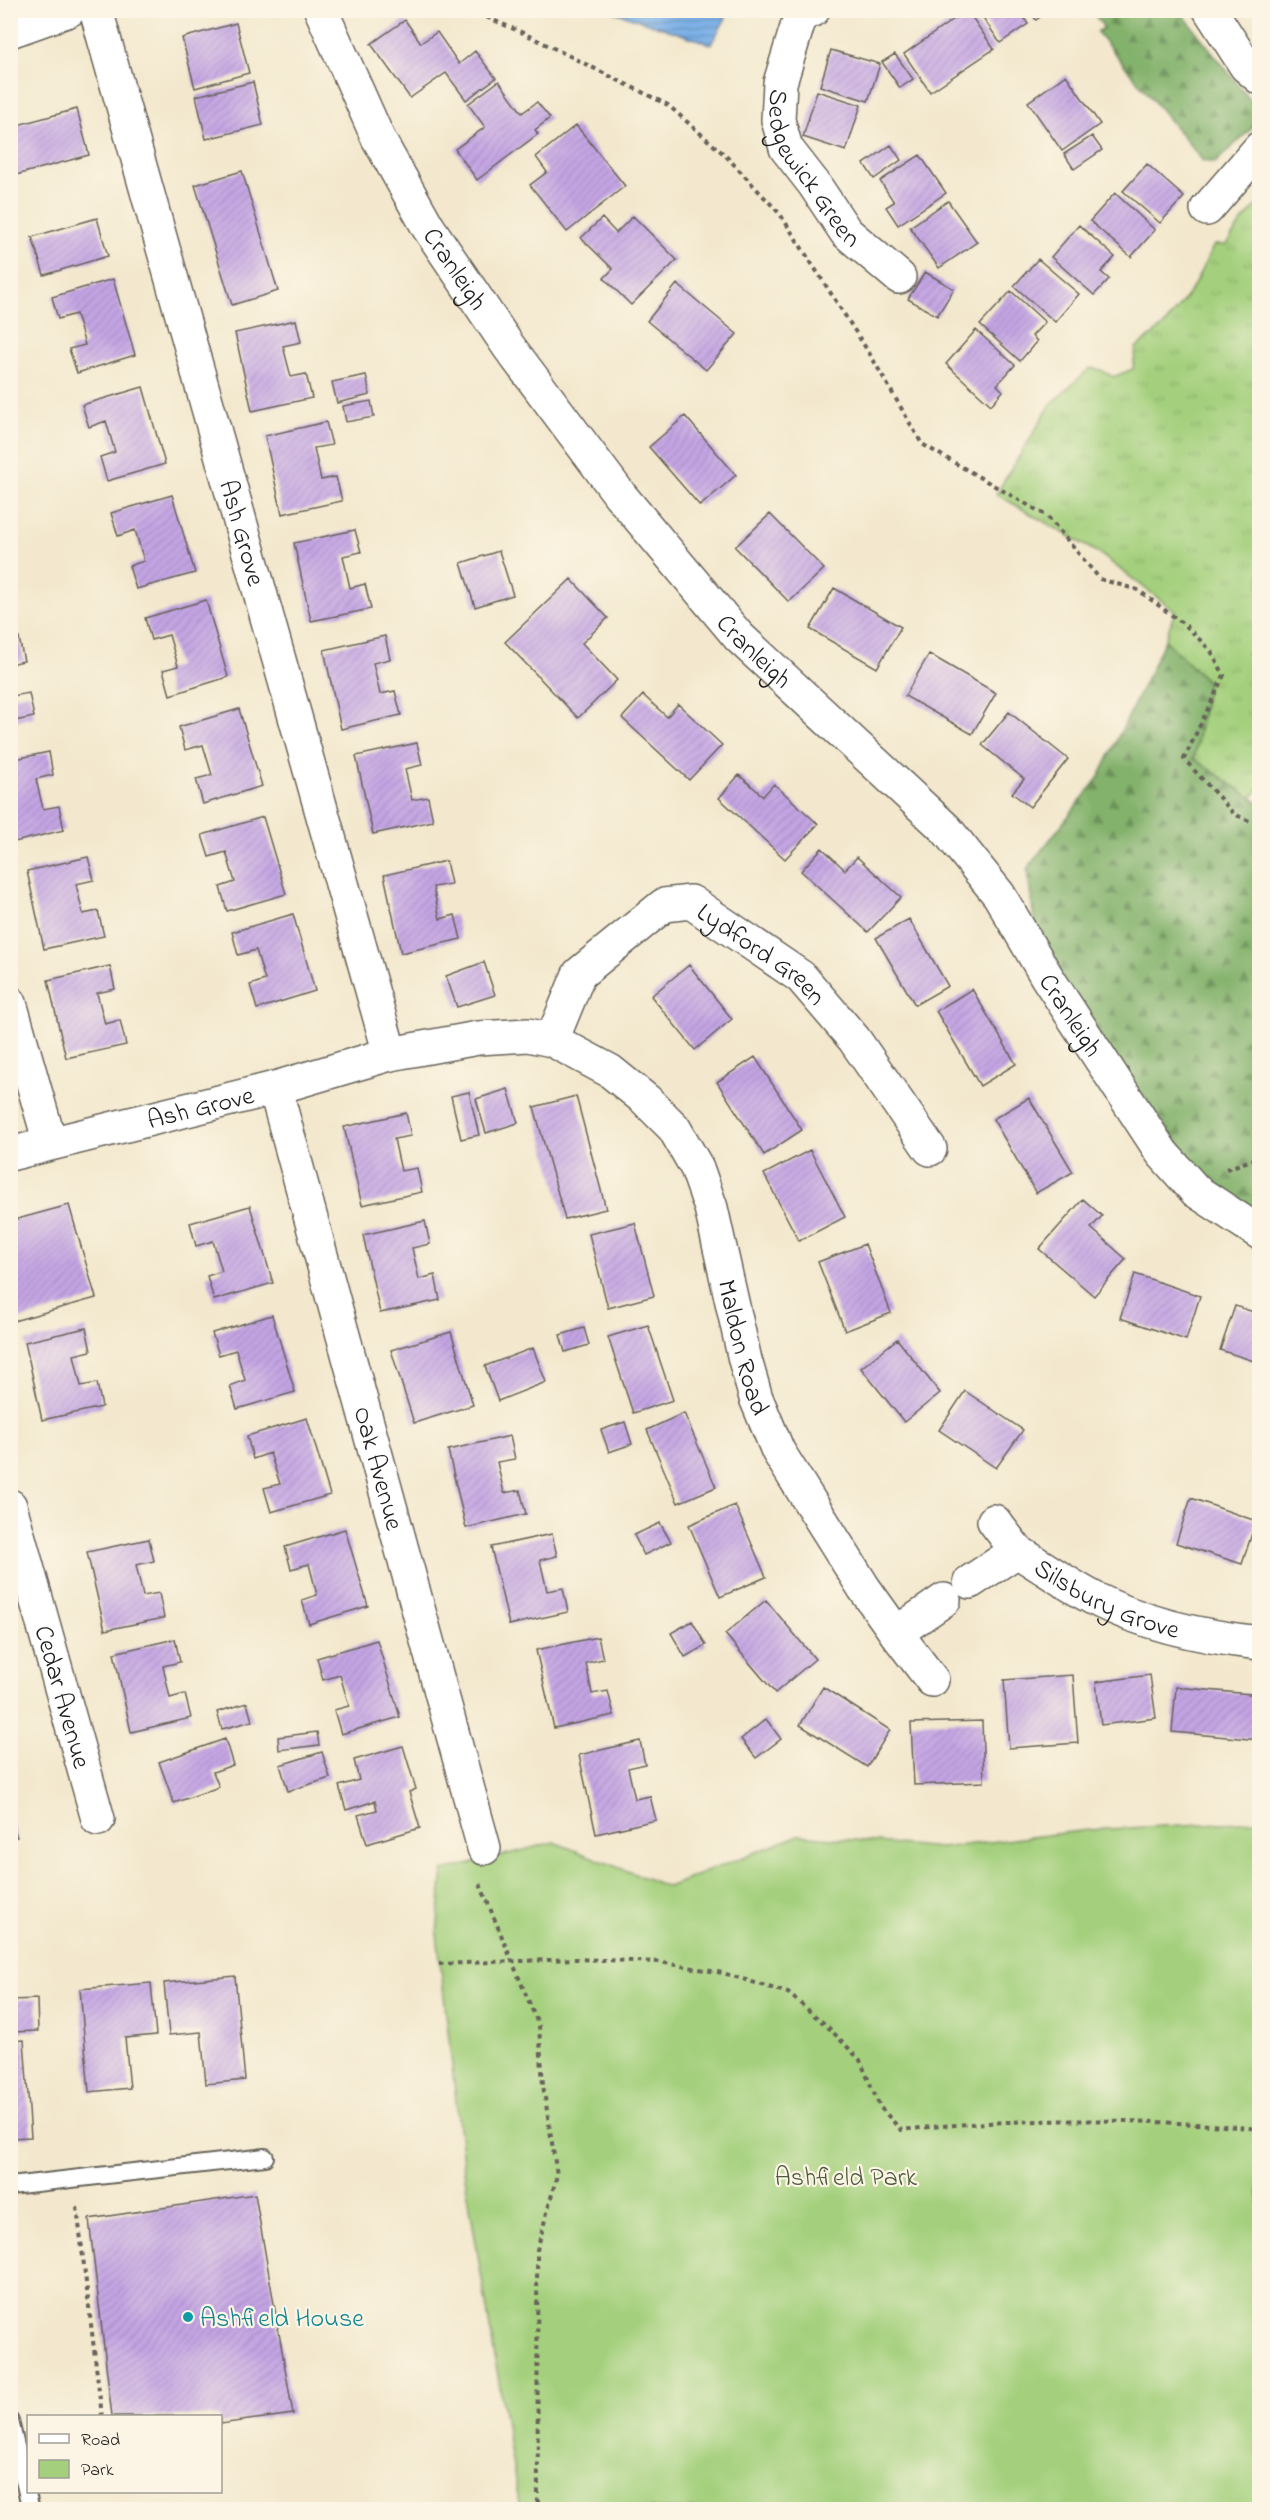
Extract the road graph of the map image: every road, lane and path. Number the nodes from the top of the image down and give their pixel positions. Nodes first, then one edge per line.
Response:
1 (69, 10) edge
2 (96, 10) edge
3 (321, 10) edge
4 (470, 10) edge
5 (813, 10) edge
6 (1210, 10) edge
7 (10, 31) edge
8 (1255, 66) edge
9 (1260, 148) edge
10 (1207, 209) dead end
11 (899, 277) dead end
12 (1260, 826) edge
13 (10, 1003) edge
14 (552, 1040) junction
15 (390, 1054) junction
16 (275, 1088) junction
17 (50, 1143) junction
18 (930, 1149) dead end
19 (10, 1154) edge
20 (1260, 1233) edge
21 (10, 1506) edge
22 (994, 1521) dead end
23 (1017, 1551) junction
24 (896, 1633) junction
25 (1260, 1642) edge
26 (932, 1680) dead end
27 (98, 1819) dead end
28 (484, 1848) joint
29 (510, 1960) junction
30 (439, 1964) dead end
31 (1260, 2129) edge
32 (265, 2157) dead end
33 (74, 2179) junction
34 (10, 2186) edge
35 (102, 2415) edge
36 (10, 2421) edge
37 (31, 2510) edge
38 (538, 2510) edge

1 - 7 street
2 - 15 street, Ash Grove
3 - 20 street, Cranleigh
4 - 12 path
5 - 11 street, Sedgewick Green
6 - 8 street
9 - 10 street
13 - 17 street
14 - 15 street, Ash Grove
14 - 18 street, Lydford Green
14 - 24 street, Maldon Road
15 - 16 street, Ash Grove
16 - 17 street, Ash Grove
16 - 28 street, Oak Avenue
17 - 19 street, Ash Grove
21 - 27 street, Cedar Avenue
22 - 23 street
23 - 24 street, Silsbury Grove
23 - 25 street, Silsbury Grove
24 - 26 street, Maldon Road
28 - 29 path
29 - 30 path
29 - 31 path
29 - 38 path
32 - 33 lane
33 - 34 lane
33 - 35 path
36 - 37 lane

